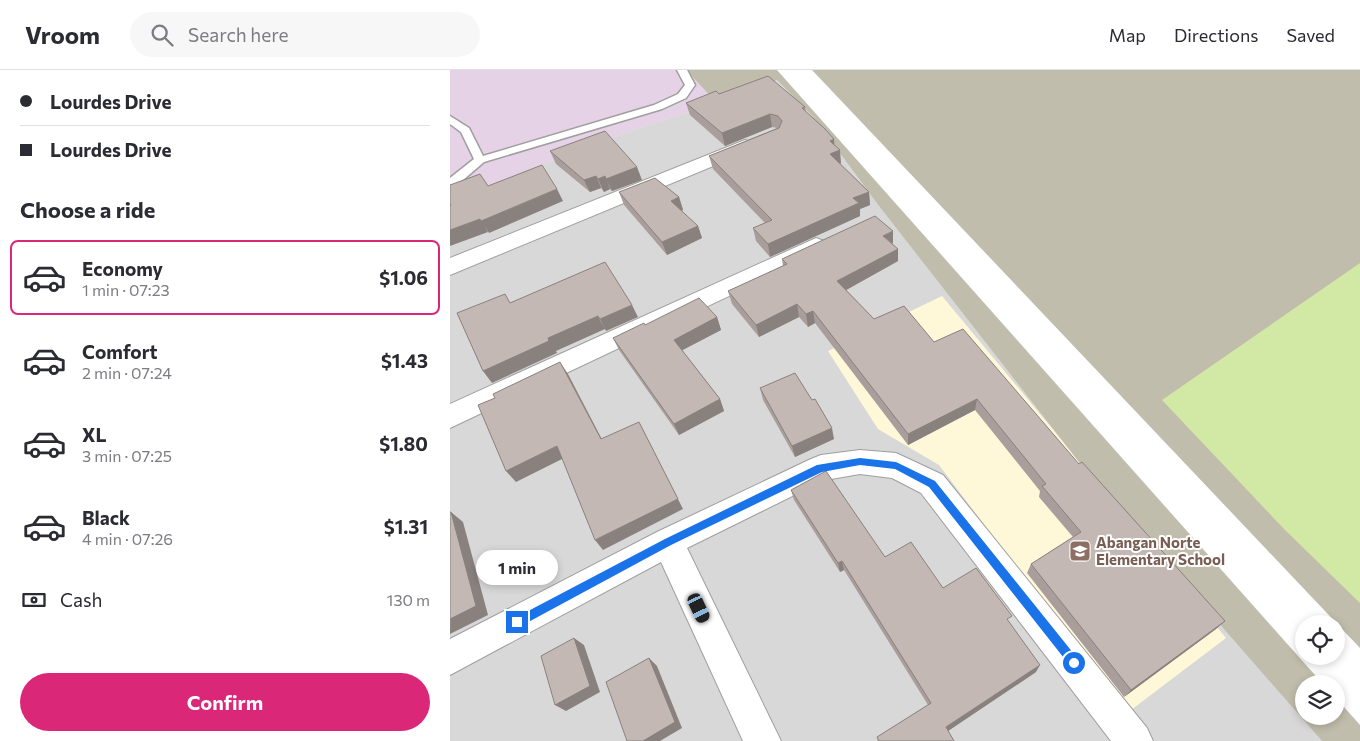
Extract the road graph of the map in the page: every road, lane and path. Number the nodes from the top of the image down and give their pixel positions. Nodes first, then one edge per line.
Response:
1 (682, 70) edge
2 (450, 119) edge
3 (465, 130) junction
4 (450, 136) edge
5 (764, 138) edge
6 (480, 160) junction
7 (450, 182) edge
8 (838, 236) edge
9 (450, 267) edge
10 (450, 418) edge
11 (668, 542) junction
12 (450, 658) edge
13 (762, 741) edge
14 (1134, 741) edge

1 - 6 lane
2 - 3 lane
3 - 4 lane
3 - 6 lane
5 - 9 street
6 - 7 lane
8 - 10 street
11 - 12 street
11 - 13 street
11 - 14 street

